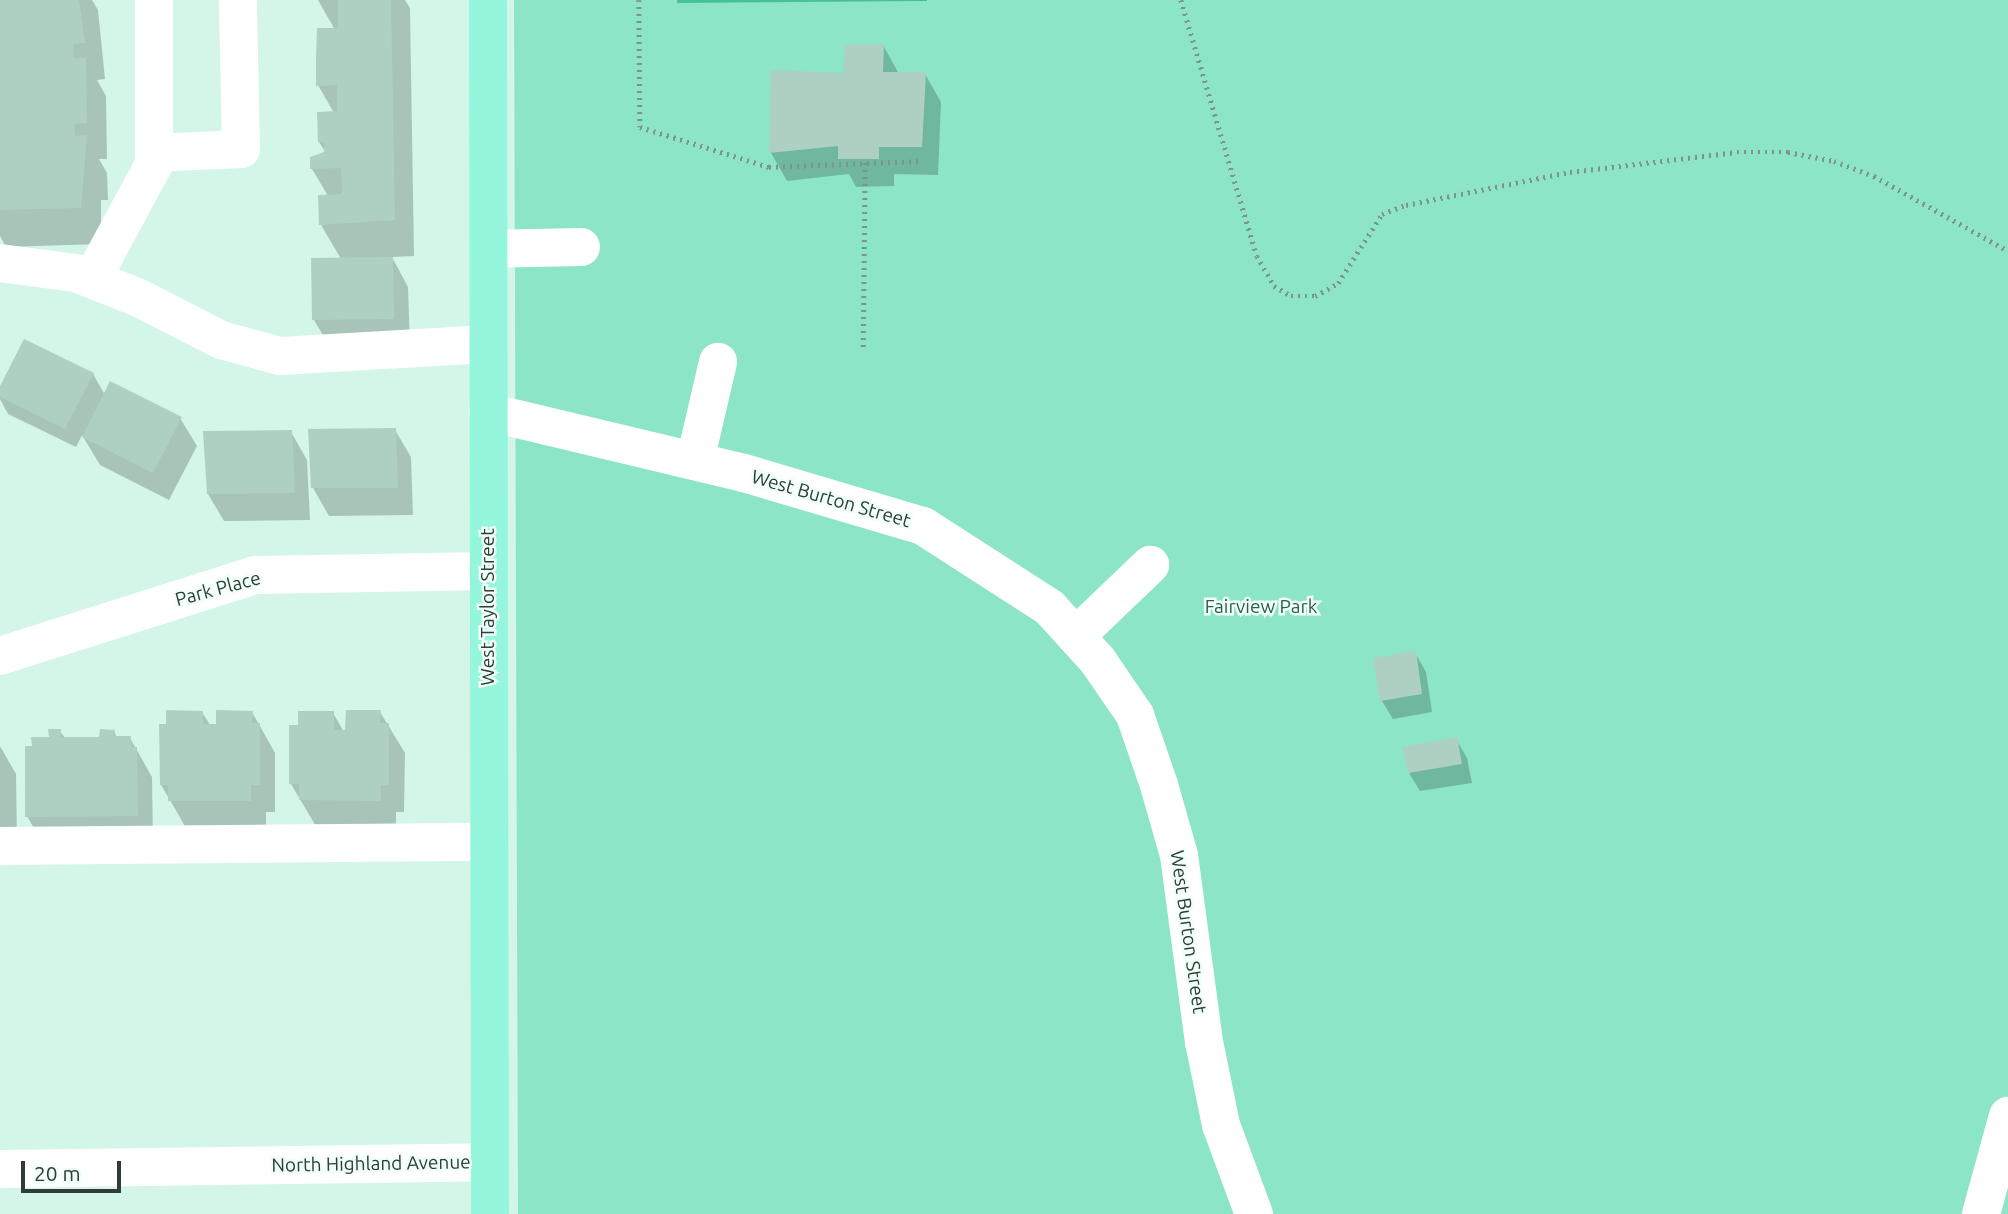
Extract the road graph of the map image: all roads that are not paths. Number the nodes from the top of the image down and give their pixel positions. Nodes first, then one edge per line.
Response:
1 (154, 0) edge
2 (238, 0) edge
3 (488, 0) edge
4 (154, 153) junction
5 (581, 247) dead end
6 (489, 249) junction
7 (0, 263) edge
8 (92, 279) junction
9 (488, 344) junction
10 (718, 362) dead end
11 (488, 412) junction
12 (695, 461) junction
13 (1150, 565) dead end
14 (487, 571) junction
15 (1076, 636) junction
16 (0, 656) edge
17 (489, 842) junction
18 (0, 846) edge
19 (2008, 1116) edge
20 (489, 1162) junction
21 (0, 1169) edge
22 (490, 1214) edge
23 (1254, 1214) edge
24 (1981, 1214) edge

1 - 4 street
2 - 4 street
3 - 6 main road, West Taylor Street
4 - 8 street
5 - 6 street
6 - 9 main road, West Taylor Street
7 - 8 street
8 - 9 street
9 - 11 main road, West Taylor Street
10 - 12 street
11 - 12 street, West Burton Street
11 - 14 main road, West Taylor Street
12 - 15 street, West Burton Street
13 - 15 street
14 - 16 street, Park Place
14 - 17 main road, West Taylor Street
15 - 23 street, West Burton Street
17 - 18 street
17 - 20 main road, West Taylor Street
19 - 24 street
20 - 21 street, North Highland Avenue
20 - 22 main road, West Taylor Street

